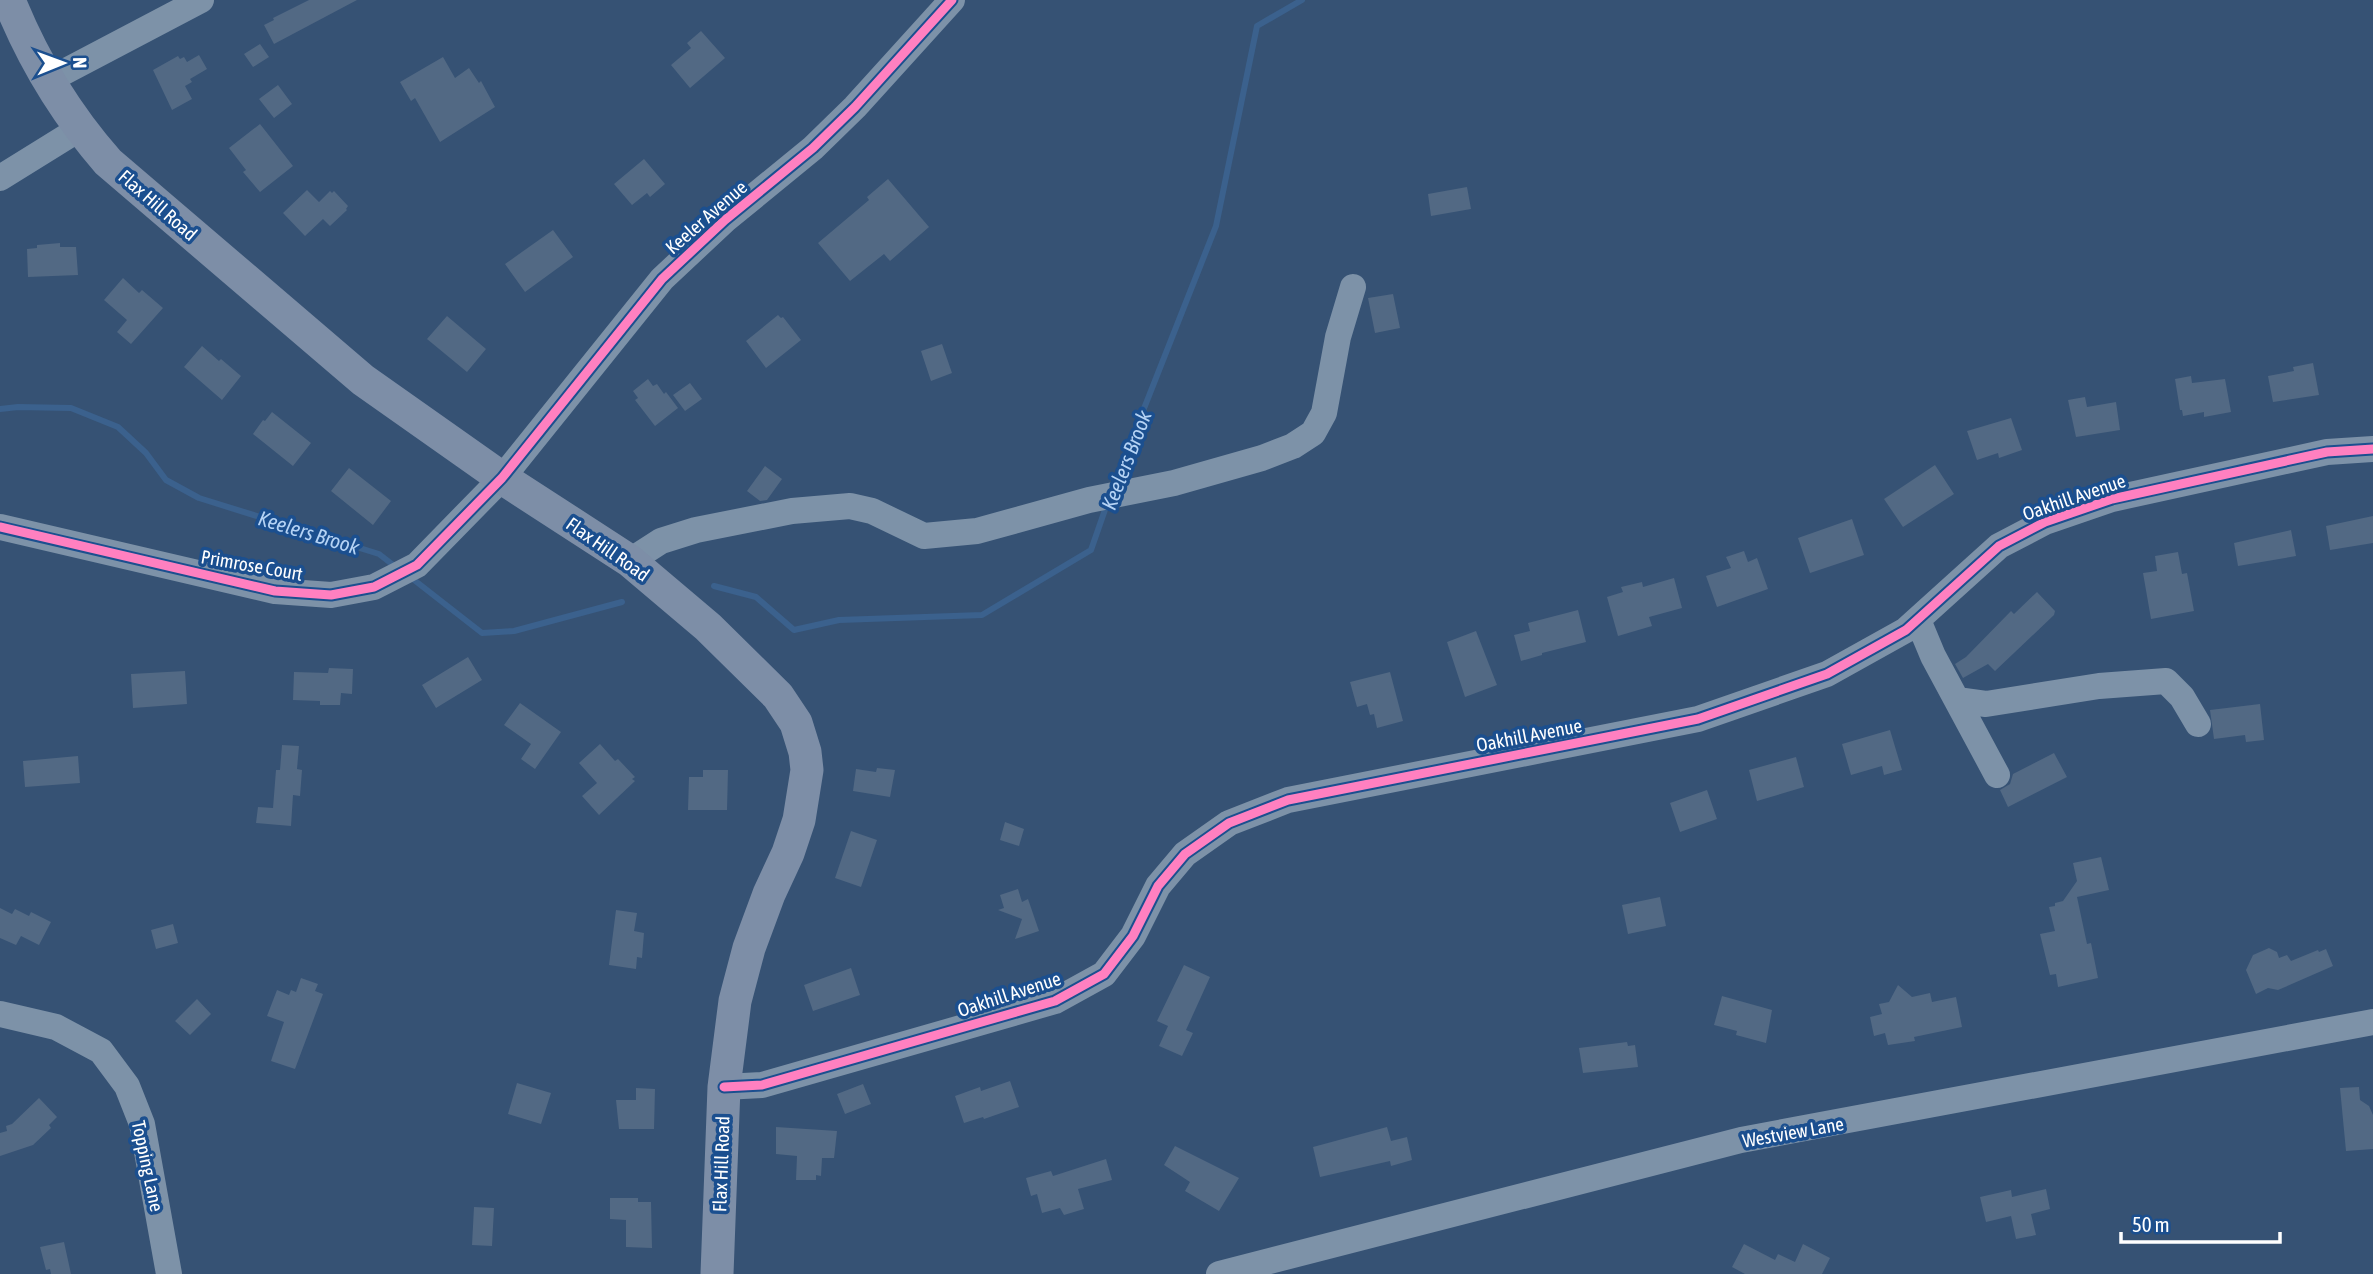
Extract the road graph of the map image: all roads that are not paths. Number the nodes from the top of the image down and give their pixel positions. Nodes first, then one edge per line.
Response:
1 (9, 0) edge
2 (201, 0) edge
3 (952, 0) edge
4 (47, 81) junction
5 (79, 129) junction
6 (0, 178) edge
7 (1353, 287) dead end
8 (2373, 449) edge
9 (502, 478) junction
10 (0, 527) edge
11 (631, 561) junction
12 (1917, 620) junction
13 (1957, 700) junction
14 (2198, 724) dead end
15 (1997, 775) dead end
16 (0, 1014) edge
17 (2373, 1021) edge
18 (724, 1087) junction
19 (169, 1274) edge
20 (717, 1274) edge
21 (1220, 1274) edge

1 - 4 main road, Flax Hill Road
2 - 4 street
3 - 9 street, Keeler Avenue
4 - 5 main road, Flax Hill Road
5 - 6 street
5 - 9 main road, Flax Hill Road
7 - 11 street
8 - 12 street, Oakhill Avenue
9 - 10 street, Primrose Court
9 - 11 main road, Flax Hill Road
11 - 18 main road, Flax Hill Road
12 - 13 street
12 - 18 street, Oakhill Avenue
13 - 14 street
13 - 15 street
16 - 19 street, Topping Lane
17 - 21 street, Westview Lane
18 - 20 main road, Flax Hill Road

